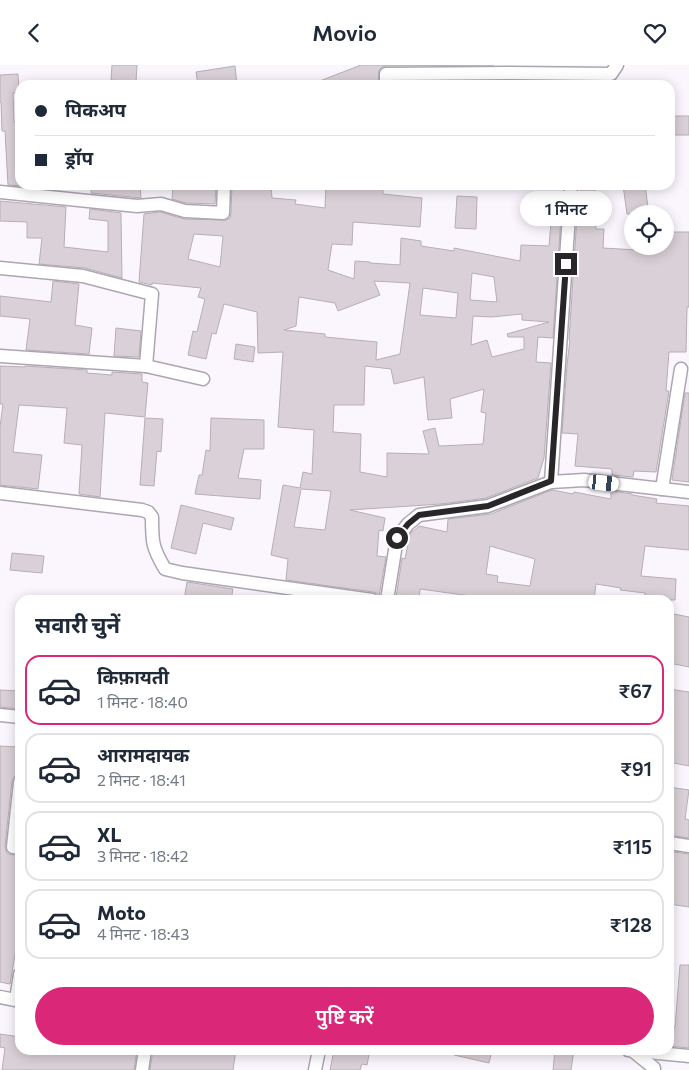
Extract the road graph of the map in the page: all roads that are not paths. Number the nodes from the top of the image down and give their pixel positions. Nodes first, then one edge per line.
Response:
1 (617, 65) edge
2 (577, 75) edge
3 (386, 80) edge
4 (224, 190) edge
5 (571, 190) edge
6 (0, 192) edge
7 (0, 268) edge
8 (0, 356) edge
9 (146, 366) junction
10 (681, 369) dead end
11 (203, 379) dead end
12 (551, 481) junction
13 (662, 489) junction
14 (689, 492) edge
15 (0, 493) edge
16 (337, 595) edge
17 (388, 595) edge
18 (0, 715) edge
19 (15, 716) edge
20 (674, 844) edge
21 (0, 846) edge
22 (689, 846) edge
23 (15, 847) edge
24 (0, 997) edge
25 (15, 1000) edge
26 (674, 1054) edge
27 (144, 1055) edge
28 (318, 1055) edge
29 (638, 1055) edge
30 (689, 1056) edge
31 (142, 1070) edge
32 (315, 1070) edge
33 (654, 1070) edge

1 - 2 street
2 - 3 street
4 - 6 street
5 - 12 street
7 - 9 street
8 - 9 street
9 - 11 street
10 - 13 street
12 - 13 street
12 - 17 street
13 - 14 street
15 - 16 street
18 - 19 street
20 - 22 street
21 - 23 street
24 - 25 street
26 - 30 street
27 - 31 street
28 - 32 street
29 - 33 street

